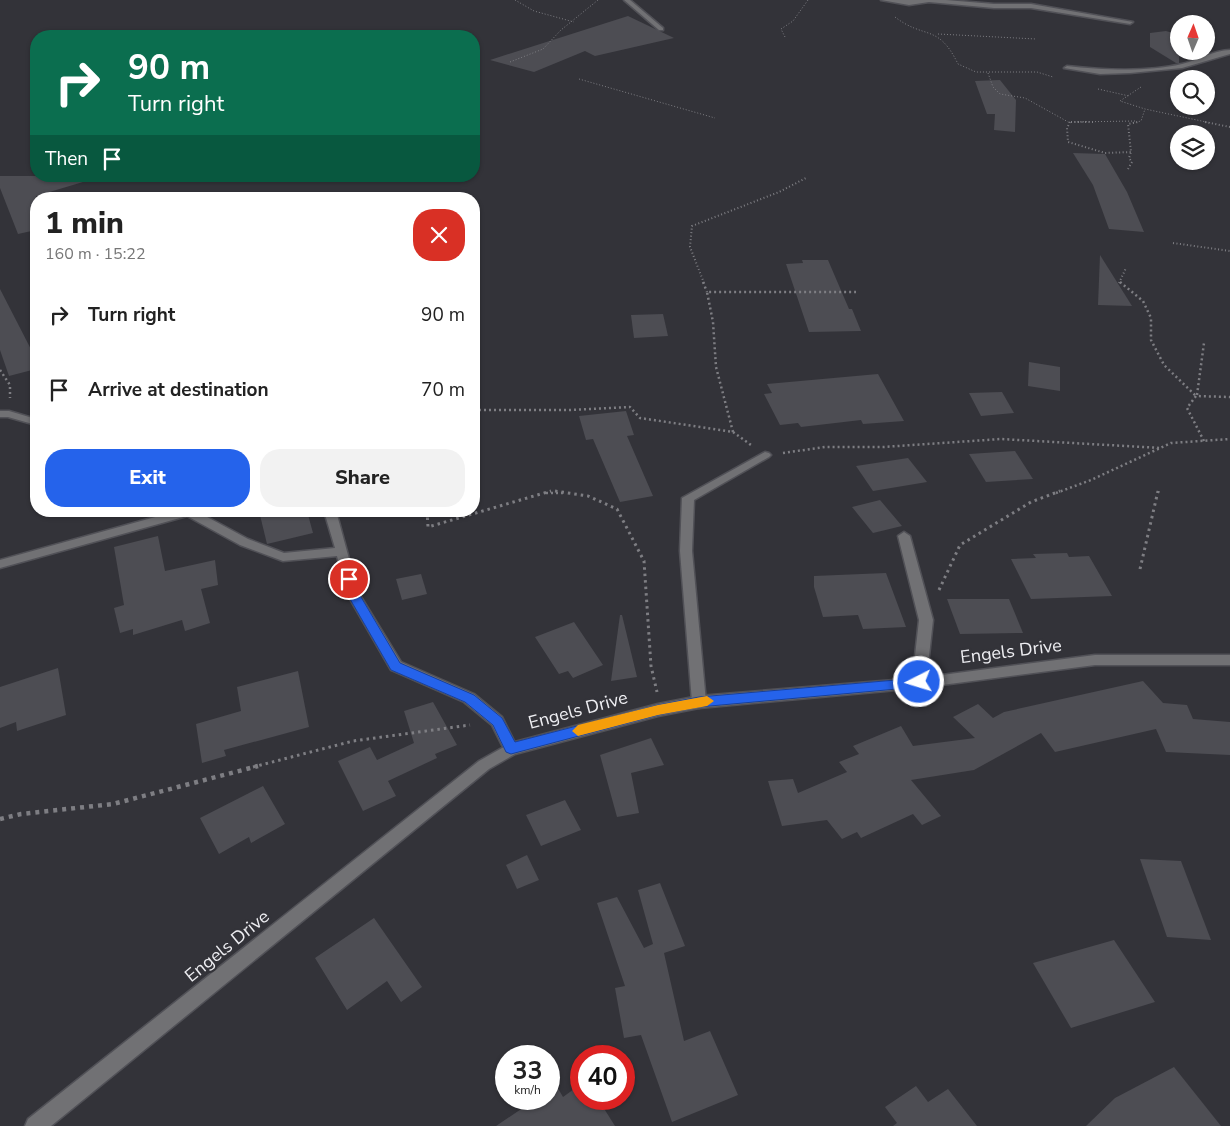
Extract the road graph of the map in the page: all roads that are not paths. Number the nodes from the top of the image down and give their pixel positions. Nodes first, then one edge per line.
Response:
1 (627, 0) edge
2 (884, 0) edge
3 (1130, 22) dead end
4 (661, 29) dead end
5 (1230, 52) edge
6 (1067, 68) dead end
7 (4, 414) edge
8 (30, 420) edge
9 (765, 455) road end
10 (169, 517) edge
11 (196, 517) edge
12 (332, 517) edge
13 (904, 536) dead end
14 (342, 551) junction
15 (0, 564) edge
16 (1230, 660) edge
17 (919, 682) junction
18 (699, 702) junction
19 (511, 748) junction
20 (35, 1126) edge

1 - 4 street
2 - 3 street
5 - 6 street
7 - 8 street
9 - 18 street
10 - 15 street
11 - 14 street
12 - 14 street
13 - 17 street
14 - 19 street
16 - 17 street, Engels Drive
17 - 18 street, Engels Drive
18 - 19 street, Engels Drive
19 - 20 street, Engels Drive

